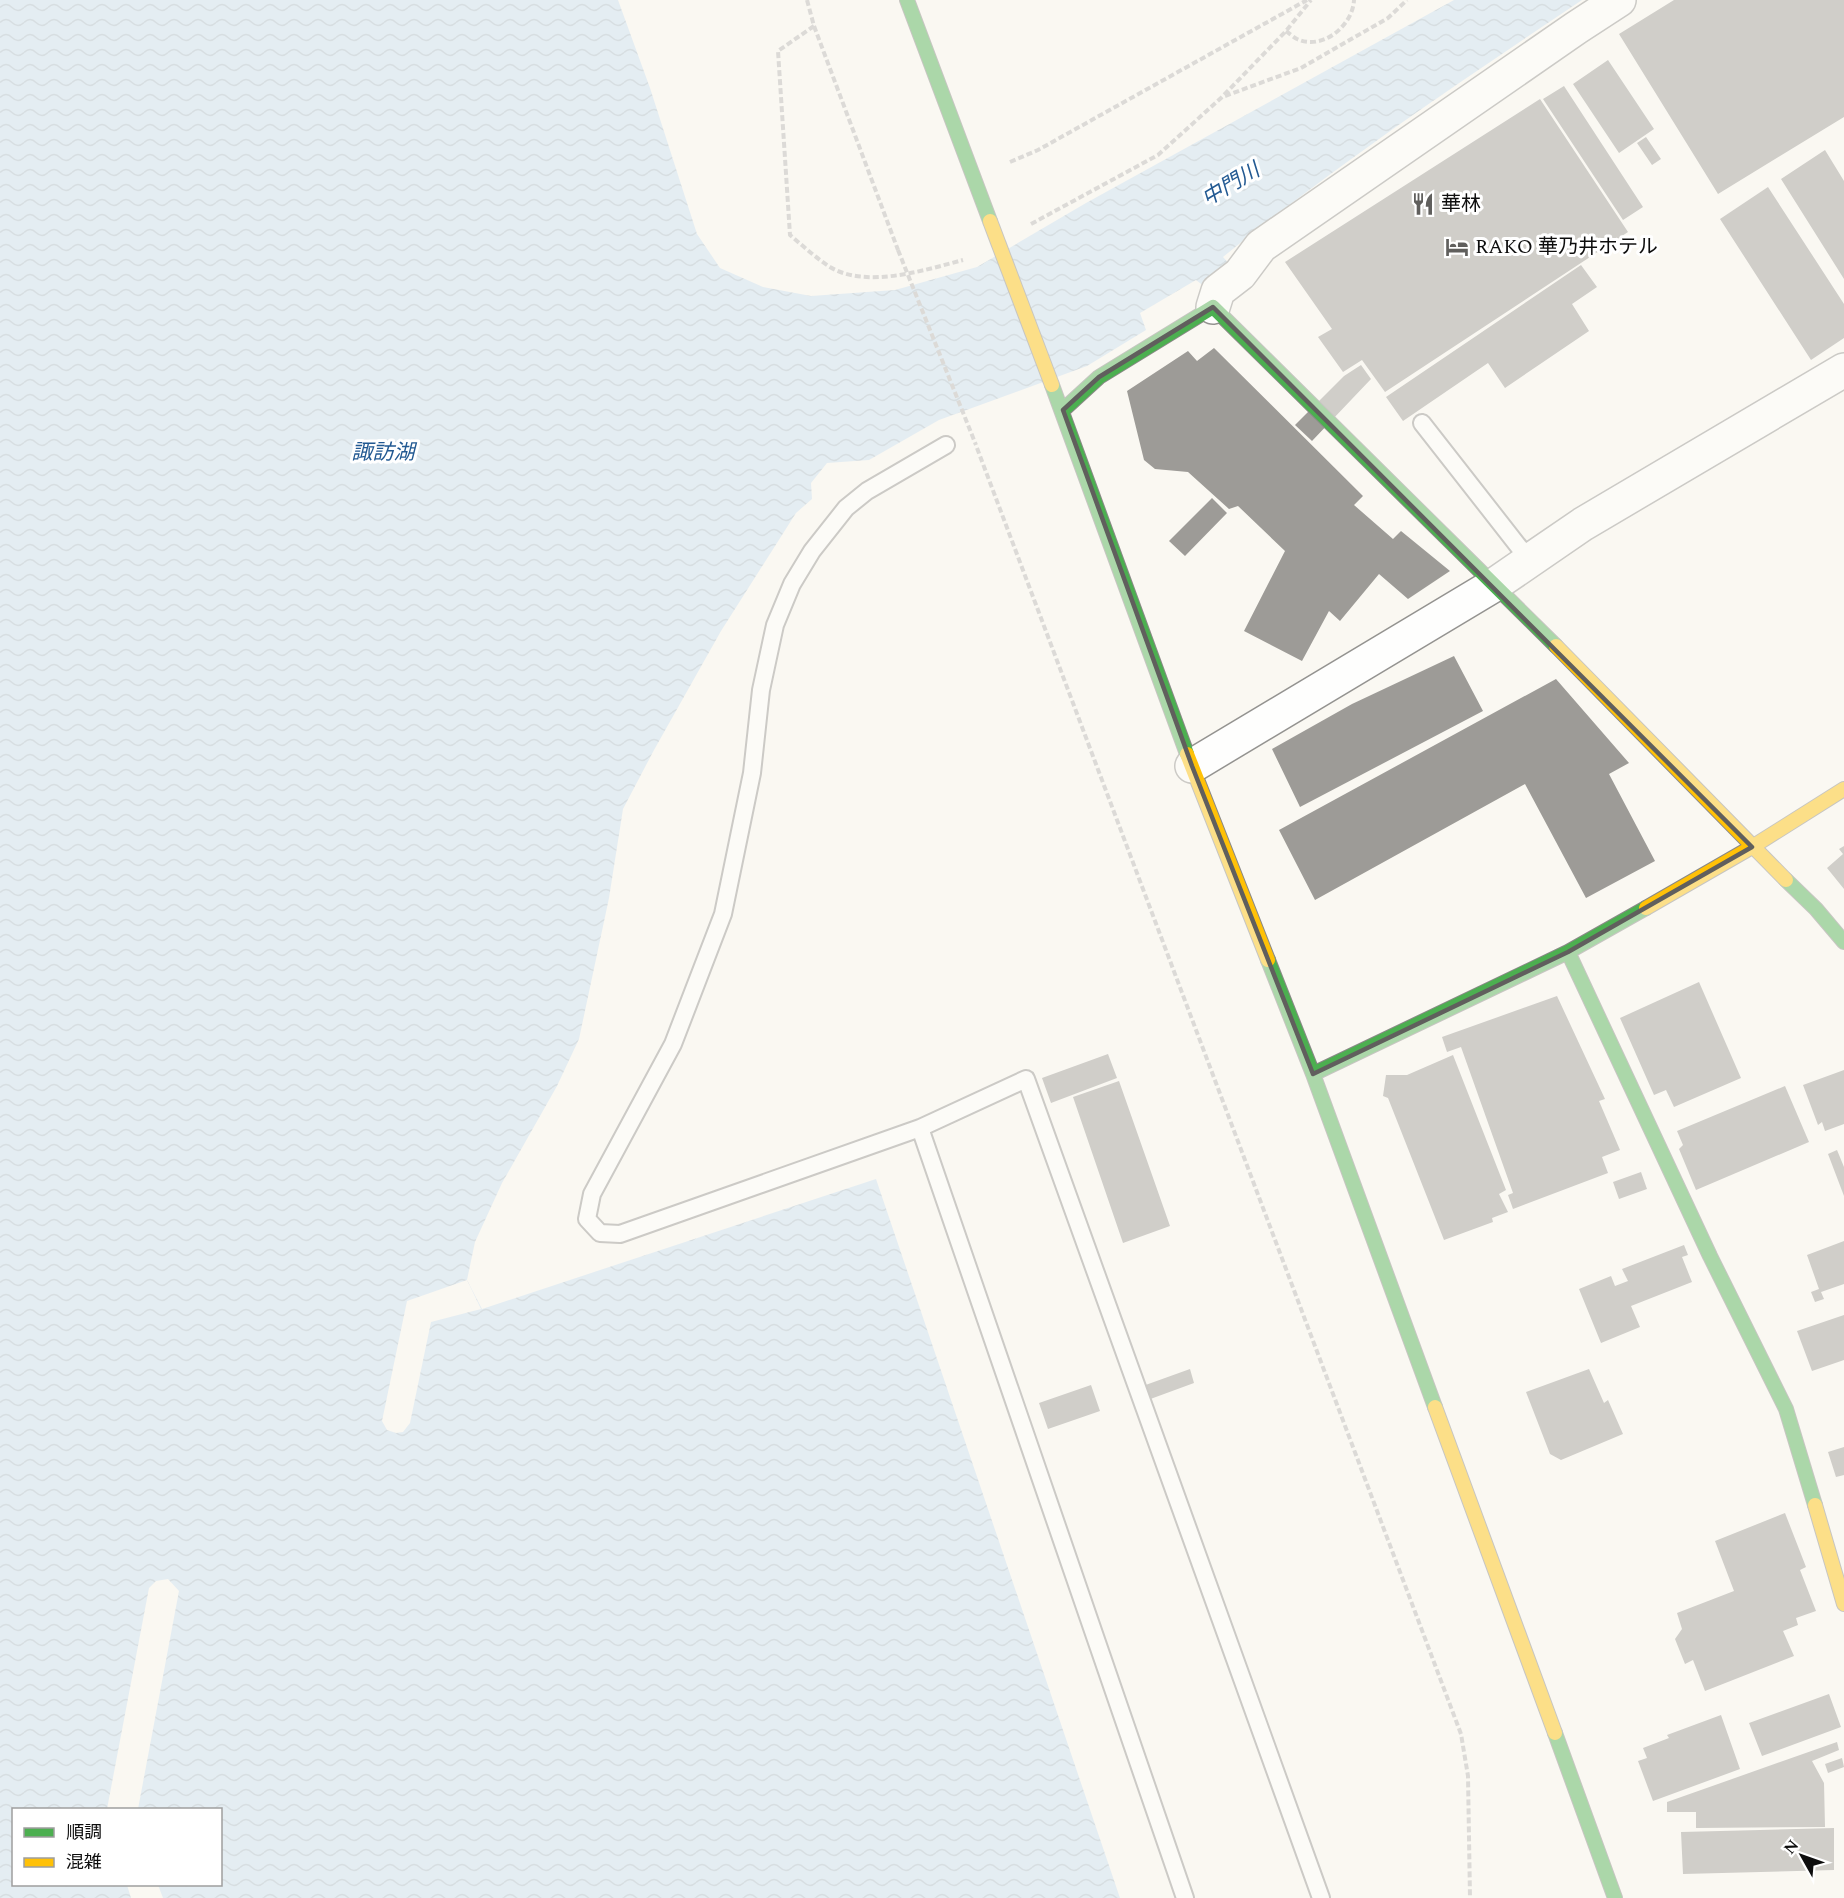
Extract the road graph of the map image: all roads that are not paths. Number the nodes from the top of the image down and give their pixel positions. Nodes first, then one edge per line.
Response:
1 (907, 0) edge
2 (1619, 0) edge
3 (1213, 307) junction
4 (1844, 370) edge
5 (1063, 410) junction
6 (1422, 423) dead end
7 (945, 445) dead end
8 (1530, 561) junction
9 (1494, 585) junction
10 (1192, 766) junction
11 (1844, 789) edge
12 (1752, 847) junction
13 (1844, 942) edge
14 (1568, 952) junction
15 (1313, 1074) junction
16 (920, 1128) junction
17 (1844, 1604) edge
18 (1185, 1898) edge
19 (1321, 1898) edge
20 (1615, 1898) edge

1 - 5 street, bridge
2 - 3 street
3 - 5 street
3 - 9 street
4 - 8 street
5 - 10 street
6 - 8 lane
7 - 16 lane
8 - 9 street
9 - 10 street
9 - 12 street
10 - 15 street
11 - 12 street
12 - 13 street
12 - 14 street
14 - 15 street
14 - 17 street
15 - 20 street
16 - 18 lane
16 - 19 lane

